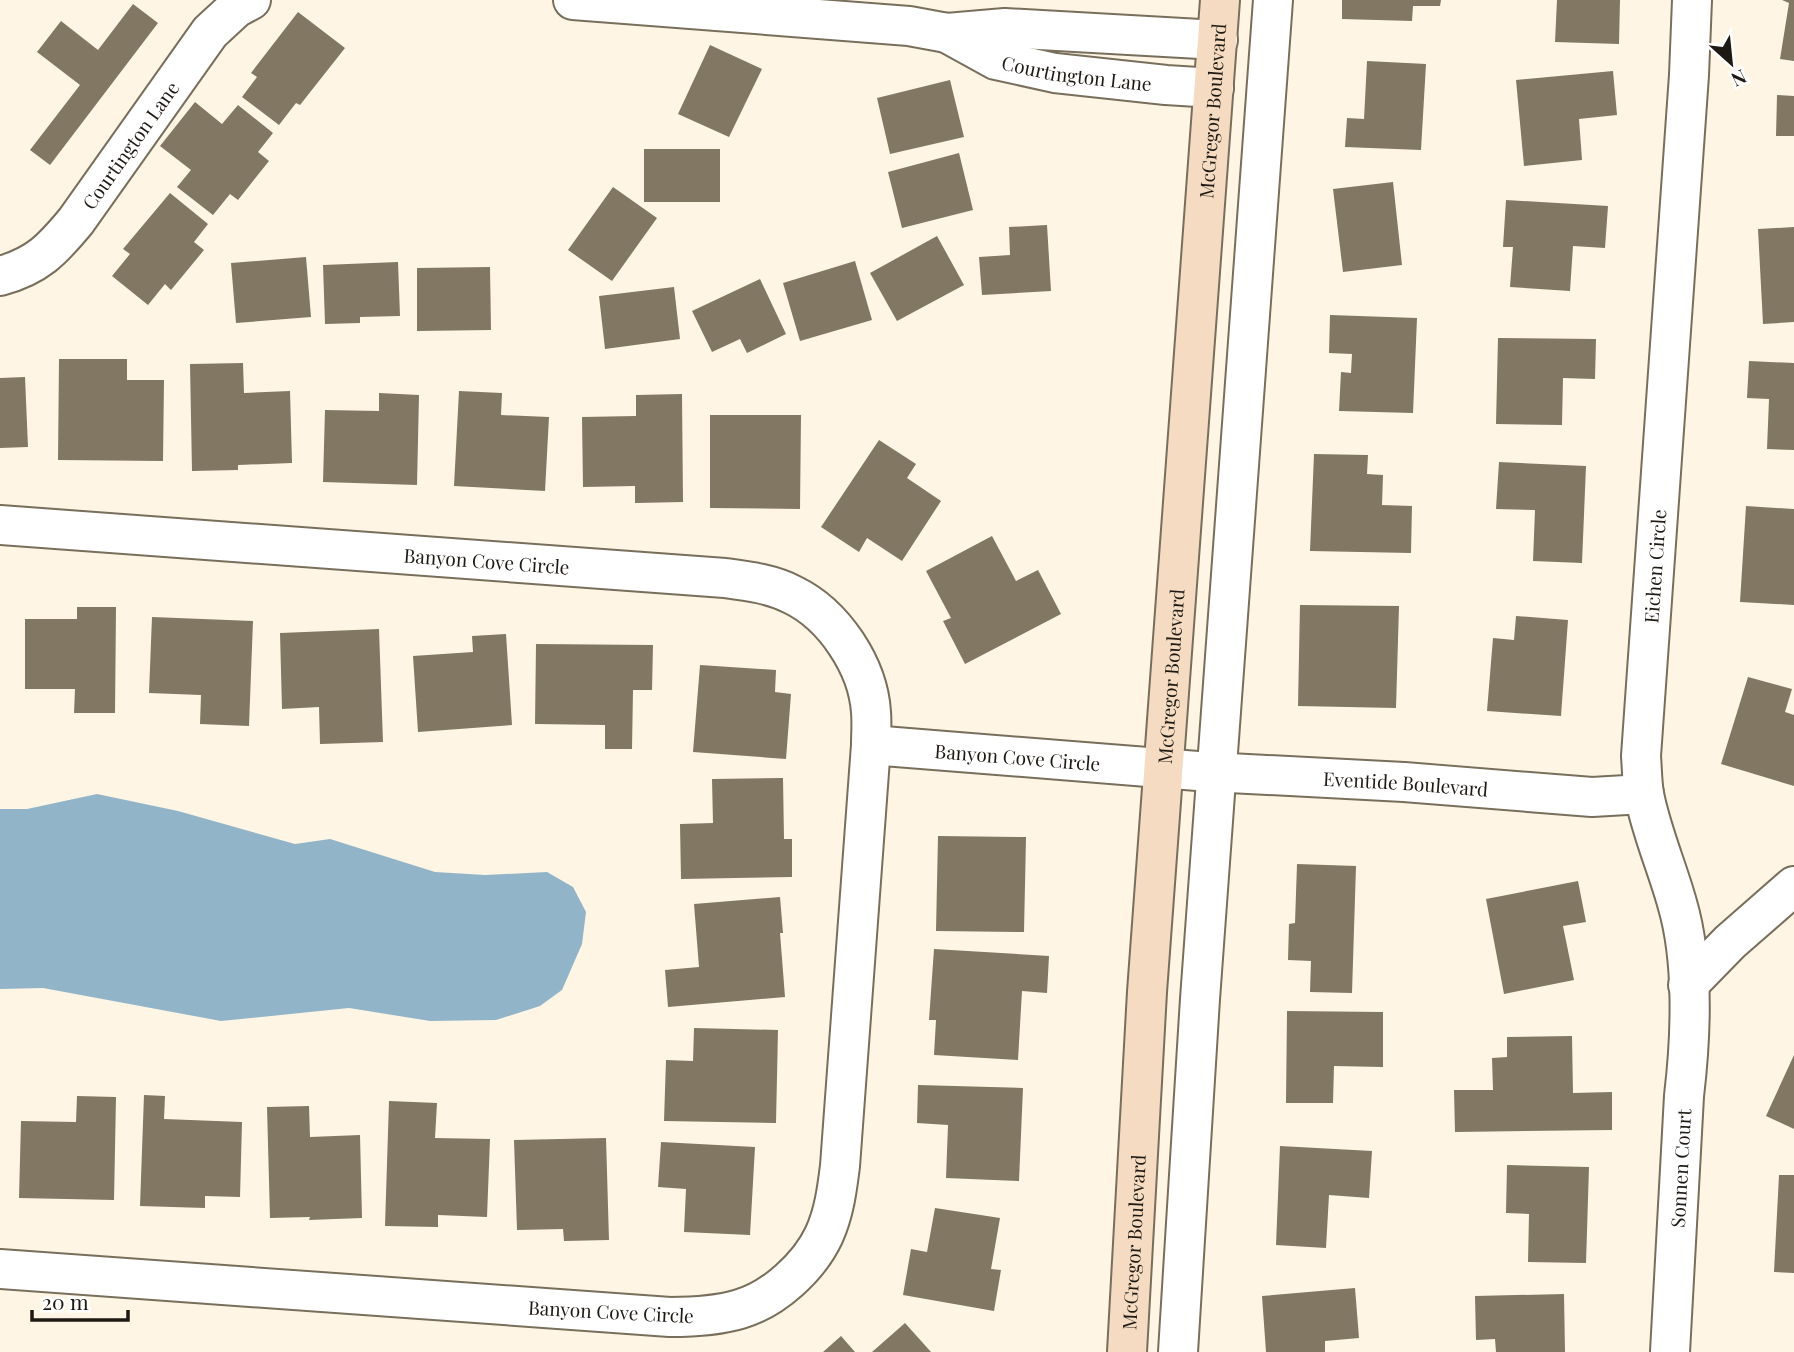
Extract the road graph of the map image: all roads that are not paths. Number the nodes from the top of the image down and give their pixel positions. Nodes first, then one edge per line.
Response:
1 (251, 0) edge
2 (573, 0) edge
3 (1220, 0) edge
4 (1273, 0) edge
5 (1692, 0) edge
6 (947, 33) junction
7 (1217, 40) junction
8 (1214, 88) junction
9 (0, 276) edge
10 (0, 525) edge
11 (871, 745) junction
12 (1166, 768) junction
13 (1217, 772) junction
14 (1644, 794) junction
15 (1794, 886) edge
16 (1688, 985) junction
17 (0, 1269) edge
18 (1127, 1352) edge
19 (1178, 1352) edge
20 (1670, 1352) edge

1 - 9 street, Courtington Lane
2 - 6 street, Courtington Lane
3 - 7 main road, McGregor Boulevard
4 - 13 street
5 - 14 street, Eichen Circle
6 - 7 street, Courtington Lane
6 - 8 street, Courtington Lane
7 - 8 main road, McGregor Boulevard
8 - 12 main road, McGregor Boulevard
10 - 11 street, Banyon Cove Circle
11 - 12 street, Banyon Cove Circle
11 - 17 street, Banyon Cove Circle
12 - 13 street, Eventide Boulevard
12 - 18 main road, McGregor Boulevard
13 - 14 street, Eventide Boulevard
13 - 19 street
14 - 16 street, Eichen Circle
15 - 16 street
16 - 20 street, Sonnen Court

